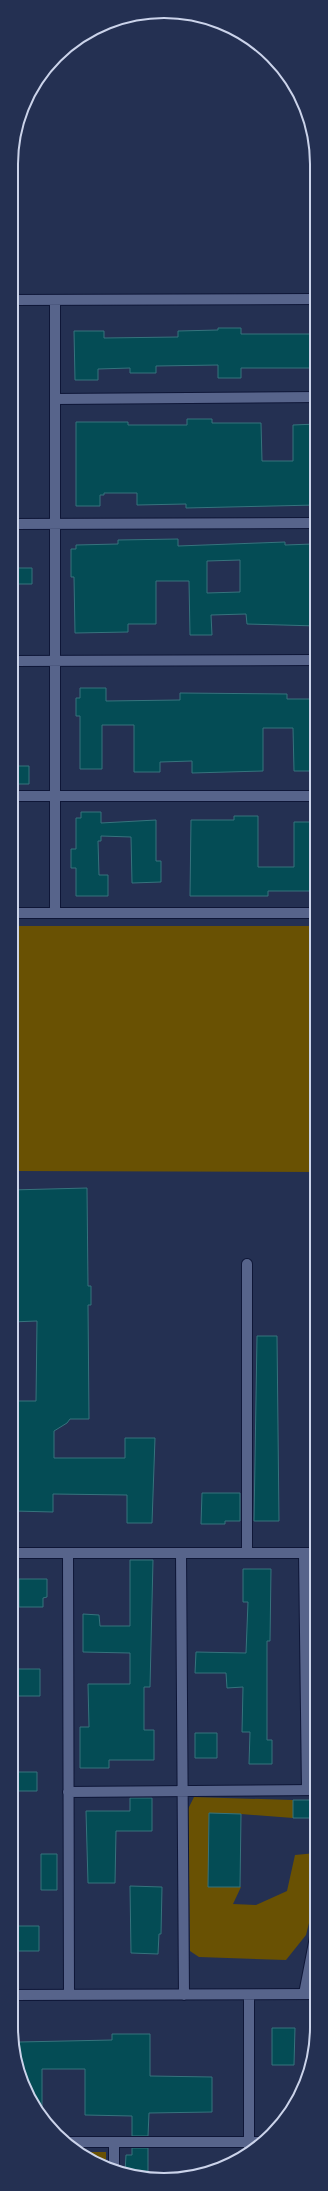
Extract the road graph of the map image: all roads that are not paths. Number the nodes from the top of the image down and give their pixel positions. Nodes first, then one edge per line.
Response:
1 (310, 299) edge
2 (18, 300) edge
3 (55, 300) junction
4 (310, 397) edge
5 (55, 399) junction
6 (310, 523) edge
7 (18, 524) edge
8 (55, 524) junction
9 (310, 660) edge
10 (18, 661) edge
11 (55, 661) junction
12 (18, 796) edge
13 (55, 796) junction
14 (310, 796) edge
15 (18, 913) edge
16 (54, 913) junction
17 (310, 913) edge
18 (247, 1264) dead end
19 (18, 1553) edge
20 (68, 1553) junction
21 (181, 1553) junction
22 (247, 1553) junction
23 (304, 1553) junction
24 (310, 1553) edge
25 (310, 1731) edge
26 (310, 1790) edge
27 (183, 1791) junction
28 (68, 1792) junction
29 (310, 1963) edge
30 (304, 1994) junction
31 (310, 1994) edge
32 (18, 1995) edge
33 (69, 1995) junction
34 (184, 1995) junction
35 (249, 1995) junction
36 (74, 2142) edge
37 (114, 2142) junction
38 (249, 2146) edge
39 (247, 2147) edge
40 (114, 2164) edge

1 - 3 street
2 - 3 street
3 - 5 street
4 - 5 street
5 - 8 street
6 - 8 street
7 - 8 street
8 - 11 street
9 - 11 street
10 - 11 street
11 - 13 street
12 - 13 street
13 - 14 street
13 - 16 street
15 - 16 street
16 - 17 street
18 - 22 street
19 - 20 street
20 - 21 street
20 - 28 street
21 - 22 street
21 - 27 street
22 - 23 street
23 - 24 street
23 - 25 street
26 - 27 street
27 - 28 street
27 - 34 street
28 - 33 street
29 - 30 street
30 - 31 street
30 - 35 street
32 - 33 street
33 - 34 street
34 - 35 street
35 - 38 street
36 - 37 street
37 - 39 street
37 - 40 street

